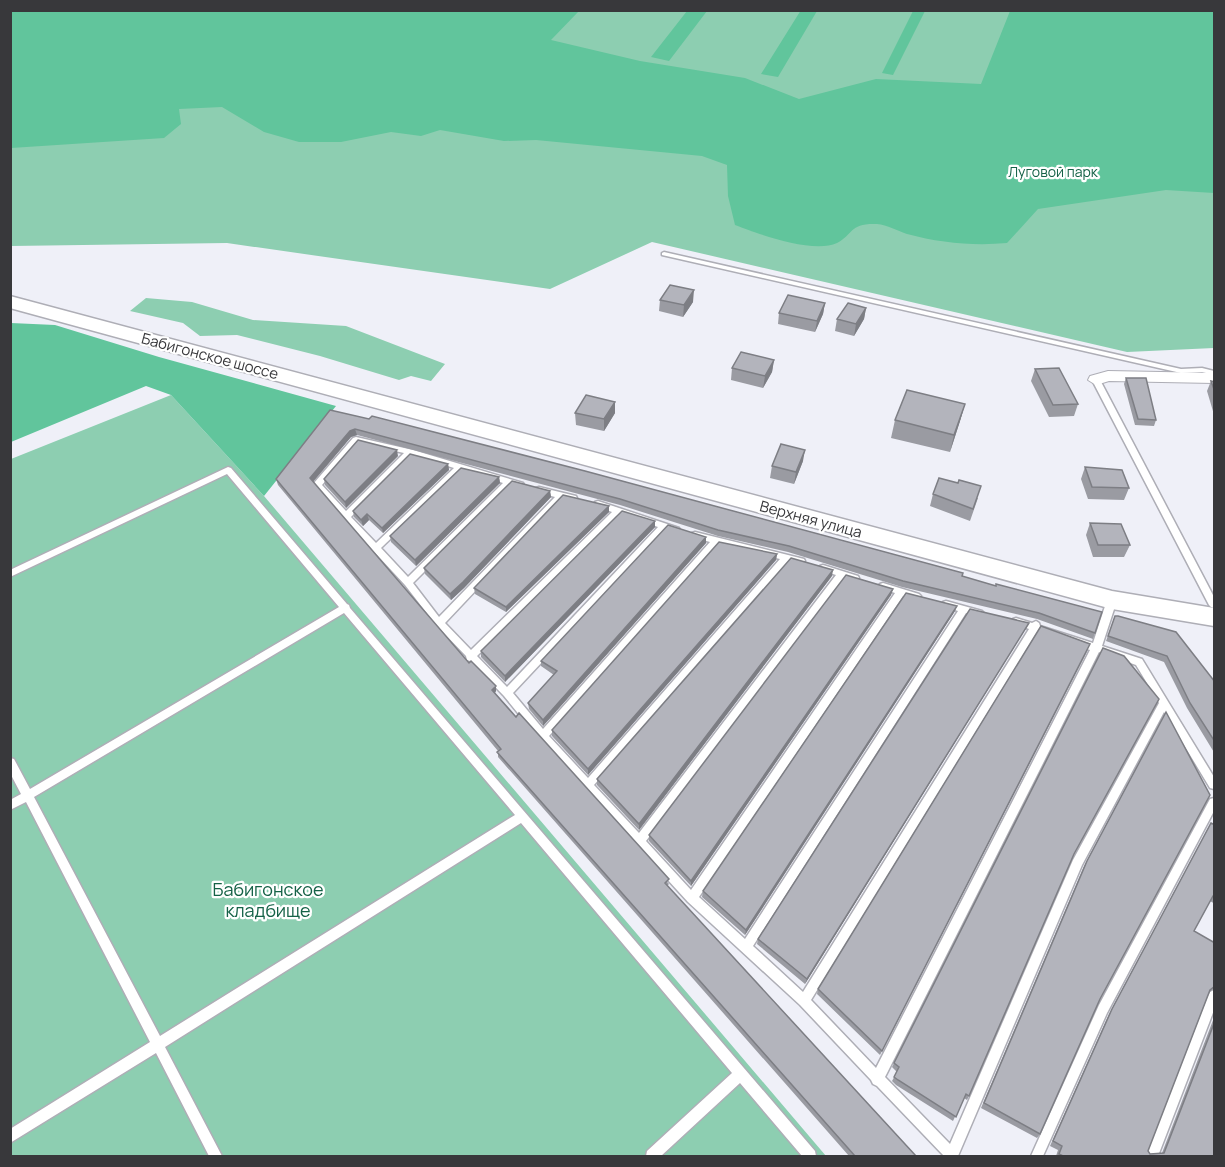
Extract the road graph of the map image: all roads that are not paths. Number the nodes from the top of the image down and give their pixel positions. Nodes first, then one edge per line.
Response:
1 (664, 254) dead end
2 (10, 302) edge
3 (1215, 375) edge
4 (1096, 380) joint
5 (409, 410) joint
6 (410, 452) junction
7 (460, 467) junction
8 (509, 482) junction
9 (561, 495) junction
10 (619, 510) junction
11 (346, 517) junction
12 (664, 526) junction
13 (716, 541) junction
14 (376, 548) junction
15 (787, 557) junction
16 (10, 574) edge
17 (842, 574) junction
18 (408, 583) junction
19 (901, 592) junction
20 (1112, 600) junction
21 (1215, 605) edge
22 (346, 606) junction
23 (964, 609) junction
24 (1215, 617) edge
25 (439, 623) junction
26 (1036, 625) junction
27 (1097, 646) junction
28 (470, 657) junction
29 (507, 693) junction
30 (1164, 703) junction
31 (543, 736) junction
32 (10, 762) edge
33 (588, 785) junction
34 (1215, 785) edge
35 (28, 796) junction
36 (1215, 802) edge
37 (10, 806) edge
38 (521, 817) junction
39 (640, 841) junction
40 (692, 898) junction
41 (746, 947) junction
42 (1215, 996) edge
43 (804, 1001) junction
44 (156, 1044) junction
45 (740, 1074) junction
46 (877, 1080) junction
47 (10, 1137) edge
48 (216, 1156) edge
49 (652, 1156) edge
50 (810, 1156) edge
51 (951, 1156) edge
52 (1037, 1156) edge
53 (1152, 1156) edge

1 - 3 lane
2 - 5 street, Бабигонское шоссе
3 - 4 street
4 - 21 lane
5 - 20 street, Верхняя улица
6 - 7 lane
6 - 11 lane
6 - 11 lane
7 - 8 lane
7 - 14 lane
8 - 9 lane
8 - 18 lane
9 - 10 lane
9 - 25 lane
10 - 12 lane
10 - 28 lane
11 - 14 lane
12 - 13 lane
12 - 29 lane
13 - 15 lane
13 - 31 lane
14 - 18 lane
15 - 17 lane
15 - 33 lane
16 - 22 lane
17 - 19 lane
17 - 39 lane
18 - 25 lane
19 - 23 lane
19 - 40 lane
20 - 24 street, Верхняя улица
20 - 27 lane
22 - 35 lane
22 - 38 lane
23 - 26 lane
23 - 41 lane
25 - 28 lane
26 - 27 lane
26 - 43 lane
27 - 30 lane
27 - 46 lane
28 - 29 lane
29 - 31 lane
30 - 34 lane
30 - 51 lane
31 - 33 lane
32 - 35 lane
33 - 39 lane
35 - 37 lane
35 - 44 lane
36 - 52 lane
38 - 44 lane
38 - 45 lane
39 - 40 lane
40 - 41 lane
41 - 43 lane
42 - 53 lane
43 - 46 lane
44 - 47 lane
44 - 48 lane
45 - 49 lane
45 - 50 lane
46 - 51 lane

